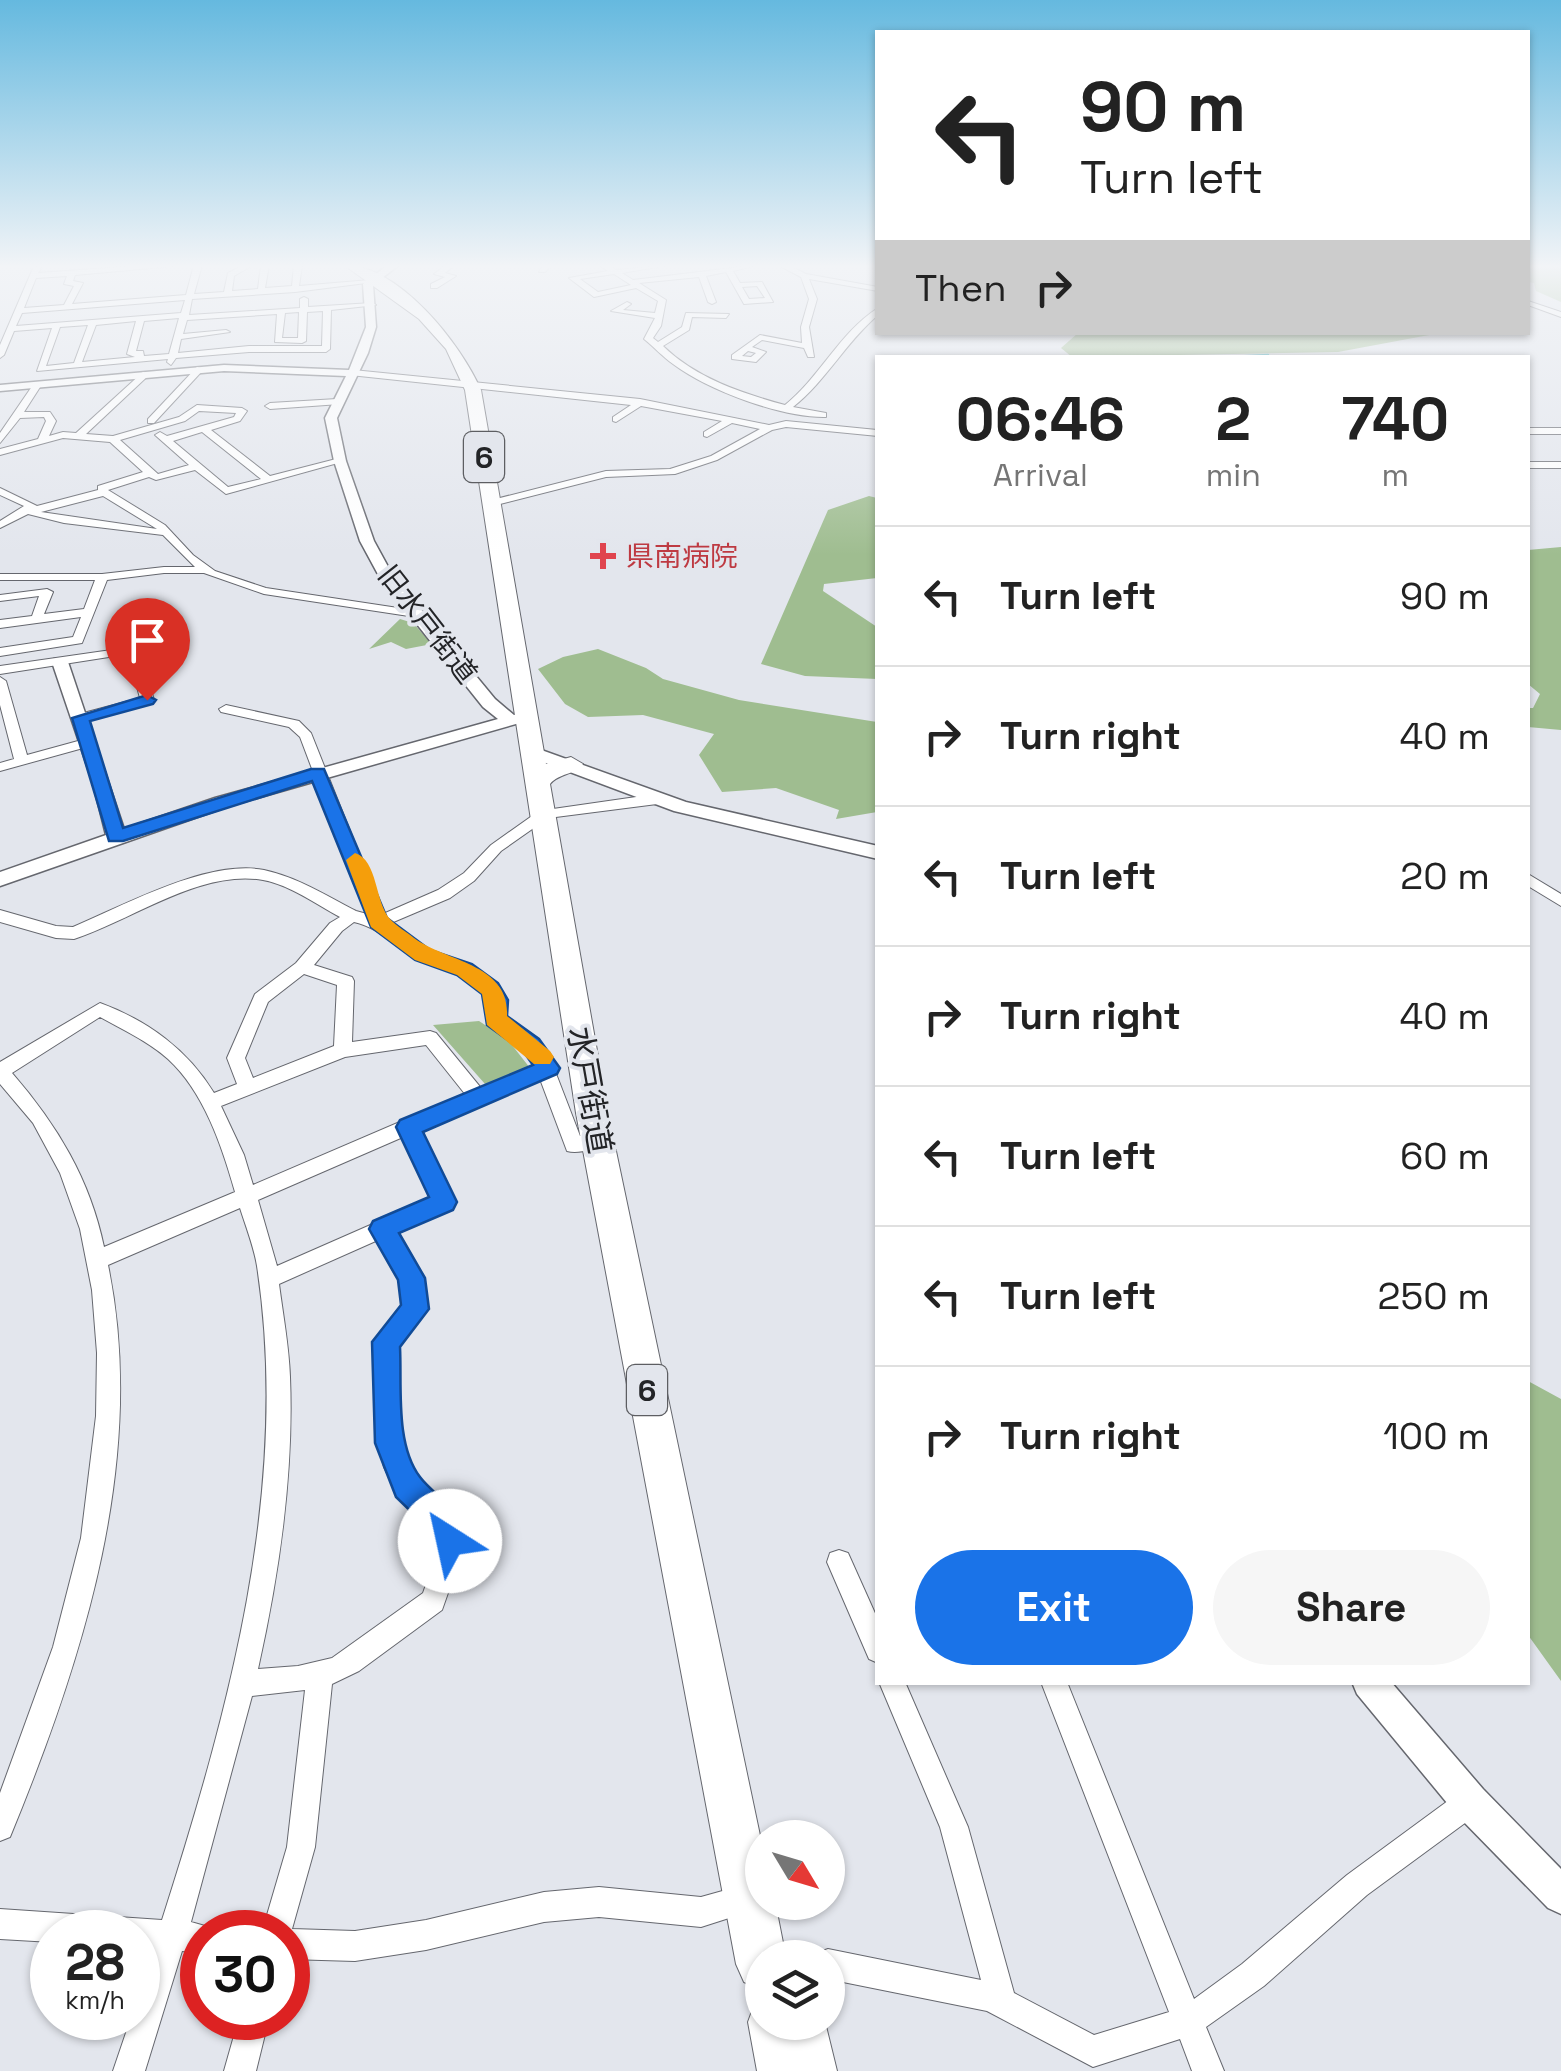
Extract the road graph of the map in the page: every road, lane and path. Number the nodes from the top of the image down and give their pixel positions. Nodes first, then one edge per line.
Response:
1 (42, 362) edge
2 (79, 362) edge
3 (106, 362) edge
4 (172, 362) edge
5 (356, 362) edge
6 (461, 362) edge
7 (675, 362) edge
8 (814, 362) edge
9 (829, 362) edge
10 (77, 365) junction
11 (200, 369) junction
12 (168, 372) junction
13 (819, 372) junction
14 (352, 373) junction
15 (146, 374) junction
16 (38, 384) junction
17 (472, 387) junction
18 (0, 388) edge
19 (337, 402) junction
20 (640, 402) junction
21 (270, 406) dead end
22 (784, 409) junction
23 (798, 413) junction
24 (823, 414) dead end
25 (16, 415) junction
26 (616, 420) dead end
27 (732, 420) junction
28 (786, 424) junction
29 (151, 425) junction
30 (769, 428) junction
31 (204, 429) junction
32 (1530, 430) edge
33 (1541, 430) junction
34 (1561, 431) edge
35 (875, 432) edge
36 (2, 434) edge
37 (707, 434) dead end
38 (77, 437) junction
39 (113, 438) junction
40 (43, 439) junction
41 (165, 440) junction
42 (1561, 444) edge
43 (0, 452) edge
44 (340, 460) junction
45 (1530, 465) edge
46 (1561, 465) edge
47 (197, 466) junction
48 (150, 473) junction
49 (266, 478) junction
50 (0, 491) edge
51 (104, 492) junction
52 (492, 504) junction
53 (26, 510) junction
54 (0, 525) edge
55 (169, 536) junction
56 (205, 570) junction
57 (0, 576) edge
58 (102, 577) junction
59 (0, 598) edge
60 (89, 612) junction
61 (418, 616) junction
62 (37, 618) junction
63 (0, 624) edge
64 (166, 646) dead end
65 (133, 650) junction
66 (0, 652) edge
67 (60, 662) junction
68 (0, 670) edge
69 (0, 681) edge
70 (226, 709) dead end
71 (81, 718) junction
72 (519, 719) junction
73 (89, 742) junction
74 (533, 752) junction
75 (22, 761) junction
76 (571, 764) junction
77 (0, 767) edge
78 (318, 773) junction
79 (541, 798) junction
80 (657, 799) junction
81 (116, 836) junction
82 (875, 852) edge
83 (0, 879) edge
84 (1530, 880) edge
85 (1561, 901) edge
86 (0, 916) edge
87 (352, 916) junction
88 (378, 922) junction
89 (302, 967) junction
90 (343, 1050) junction
91 (548, 1068) junction
92 (0, 1071) edge
93 (247, 1087) junction
94 (478, 1097) junction
95 (211, 1102) junction
96 (408, 1127) junction
97 (597, 1140) junction
98 (250, 1195) junction
99 (382, 1229) junction
100 (97, 1260) junction
101 (269, 1279) junction
102 (840, 1562) dead end
103 (875, 1643) edge
104 (320, 1674) junction
105 (242, 1684) junction
106 (893, 1685) edge
107 (1055, 1685) edge
108 (1372, 1685) edge
109 (1470, 1802) junction
110 (0, 1827) edge
111 (745, 1878) edge
112 (1561, 1895) edge
113 (745, 1899) edge
114 (283, 1910) edge
115 (0, 1924) edge
116 (30, 1926) edge
117 (160, 1934) edge
118 (172, 1935) junction
119 (180, 1936) edge
120 (310, 1945) edge
121 (845, 1967) edge
122 (1002, 2003) junction
123 (1189, 2020) junction
124 (248, 2040) edge
125 (778, 2040) edge
126 (814, 2040) edge
127 (129, 2071) edge
128 (240, 2071) edge
129 (784, 2071) edge
130 (821, 2071) edge
131 (1208, 2071) edge

1 - 10 street
2 - 10 street
3 - 10 street
4 - 12 street
5 - 14 street, 旧水戸街道
6 - 17 highway, 水戸街道 / 6
7 - 22 street
8 - 13 street
9 - 13 street
11 - 12 street
11 - 14 street
11 - 29 street
12 - 15 street
13 - 22 street
14 - 17 street
14 - 19 street, 旧水戸街道
15 - 16 street
15 - 38 street
16 - 18 street
16 - 25 street
17 - 20 street
17 - 52 highway, 水戸街道 / 6
19 - 21 street
19 - 44 street, 旧水戸街道
20 - 26 street
20 - 27 street
22 - 23 street
23 - 24 street
23 - 28 street
25 - 36 street
25 - 40 street
27 - 30 street
27 - 37 street
28 - 30 street
28 - 35 street
29 - 31 street
29 - 39 street
29 - 41 street
30 - 52 street
31 - 41 street
31 - 49 street
32 - 33 street
33 - 34 street
33 - 42 street
38 - 39 street
38 - 40 street
39 - 48 street
40 - 43 street
41 - 47 street
44 - 49 street
44 - 61 street, 旧水戸街道
45 - 46 street
47 - 48 street
47 - 49 street
48 - 51 street
50 - 53 street
51 - 53 street
51 - 55 street
52 - 72 highway, 水戸街道 / 6
53 - 54 street
53 - 55 street
55 - 56 street
56 - 58 street
56 - 61 street
57 - 58 street
58 - 60 street
59 - 62 street
60 - 62 street
60 - 66 street
61 - 72 street, 旧水戸街道
62 - 63 street
64 - 65 street
65 - 67 street
65 - 71 street
67 - 68 street
67 - 71 street
69 - 75 street
70 - 78 street
71 - 73 street
72 - 74 highway, 水戸街道 / 6
72 - 78 street
73 - 75 street
73 - 81 street
74 - 76 street
74 - 79 highway, 水戸街道 / 6
75 - 77 street
76 - 79 highway
76 - 80 street
78 - 81 street
78 - 88 street
79 - 80 street
79 - 88 street
79 - 97 highway, 水戸街道 / 6
80 - 82 street
81 - 83 street
84 - 85 street
86 - 87 street
87 - 88 street
87 - 89 street
88 - 91 street
89 - 90 street
89 - 93 street
90 - 93 street
90 - 94 street
91 - 94 street
91 - 97 street
92 - 95 street
92 - 100 street
93 - 95 street
94 - 96 street
95 - 98 street
96 - 98 street
96 - 99 street
97 - 111 highway, 水戸街道 / 6
98 - 100 street
98 - 101 street
99 - 101 street
99 - 104 street
100 - 110 street
101 - 105 street
102 - 103 street
104 - 105 street
104 - 114 street
105 - 118 street
106 - 122 street
107 - 123 street
108 - 109 street
109 - 112 street
109 - 123 street
113 - 120 street
115 - 116 street
117 - 118 street
118 - 119 street
118 - 127 street
121 - 122 street
122 - 123 street
123 - 131 street
124 - 128 street
125 - 129 highway
126 - 130 street

